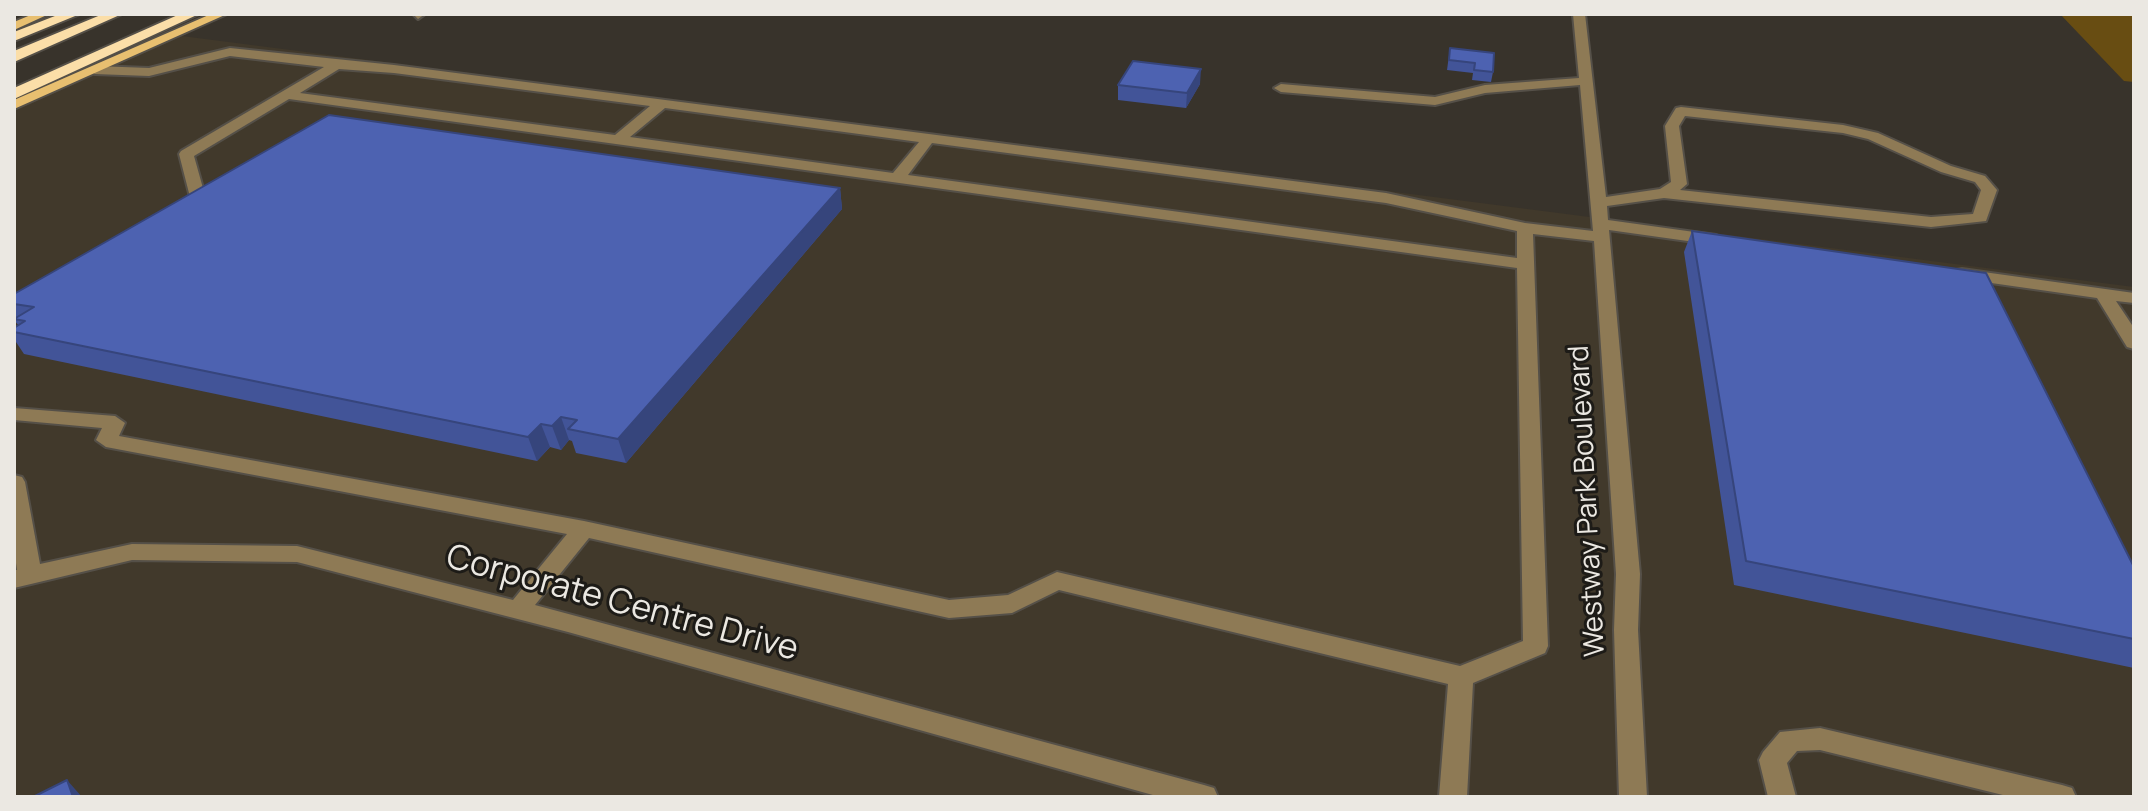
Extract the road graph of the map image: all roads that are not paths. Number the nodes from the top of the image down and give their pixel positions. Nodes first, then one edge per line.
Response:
1 (43, 14) edge
2 (73, 14) edge
3 (115, 14) edge
4 (158, 14) edge
5 (192, 14) edge
6 (221, 14) edge
7 (1579, 14) edge
8 (14, 26) edge
9 (14, 37) edge
10 (14, 57) edge
11 (337, 65) junction
12 (95, 70) junction
13 (14, 77) edge
14 (1586, 81) junction
15 (1281, 88) dead end
16 (14, 94) edge
17 (287, 95) junction
18 (662, 104) junction
19 (14, 105) edge
20 (929, 138) junction
21 (617, 141) junction
22 (896, 180) junction
23 (1664, 193) junction
24 (172, 215) edge
25 (1601, 221) junction
26 (1525, 228) junction
27 (1727, 241) edge
28 (1524, 264) junction
29 (1946, 271) edge
30 (2103, 294) junction
31 (2134, 298) edge
32 (2134, 343) edge
33 (14, 414) edge
34 (14, 482) edge
35 (584, 529) junction
36 (22, 577) edge
37 (518, 610) junction
38 (1461, 677) junction
39 (1989, 789) edge
40 (1204, 797) edge
41 (1453, 797) edge
42 (1633, 797) edge
43 (1782, 797) edge
44 (2062, 797) edge

1 - 8 main road
2 - 9 highway
3 - 10 highway
4 - 13 highway
5 - 16 highway
6 - 12 main road
7 - 14 street, Westway Park Boulevard
11 - 12 street
11 - 17 street
11 - 18 street
12 - 19 main road
14 - 15 street
14 - 25 street, Westway Park Boulevard
17 - 21 street
17 - 24 street
18 - 20 street
18 - 21 street
20 - 22 street
20 - 26 street
21 - 22 street
22 - 28 street
23 - 23 street
23 - 25 street
25 - 26 street
25 - 27 street
25 - 42 street, Westway Park Boulevard
26 - 28 street
28 - 38 street
29 - 30 street
30 - 31 street
30 - 32 street
33 - 35 street
34 - 36 street
35 - 37 street
35 - 38 street
36 - 37 street, Corporate Centre Drive
37 - 40 street, Corporate Centre Drive
38 - 41 street
39 - 43 street
39 - 44 street

